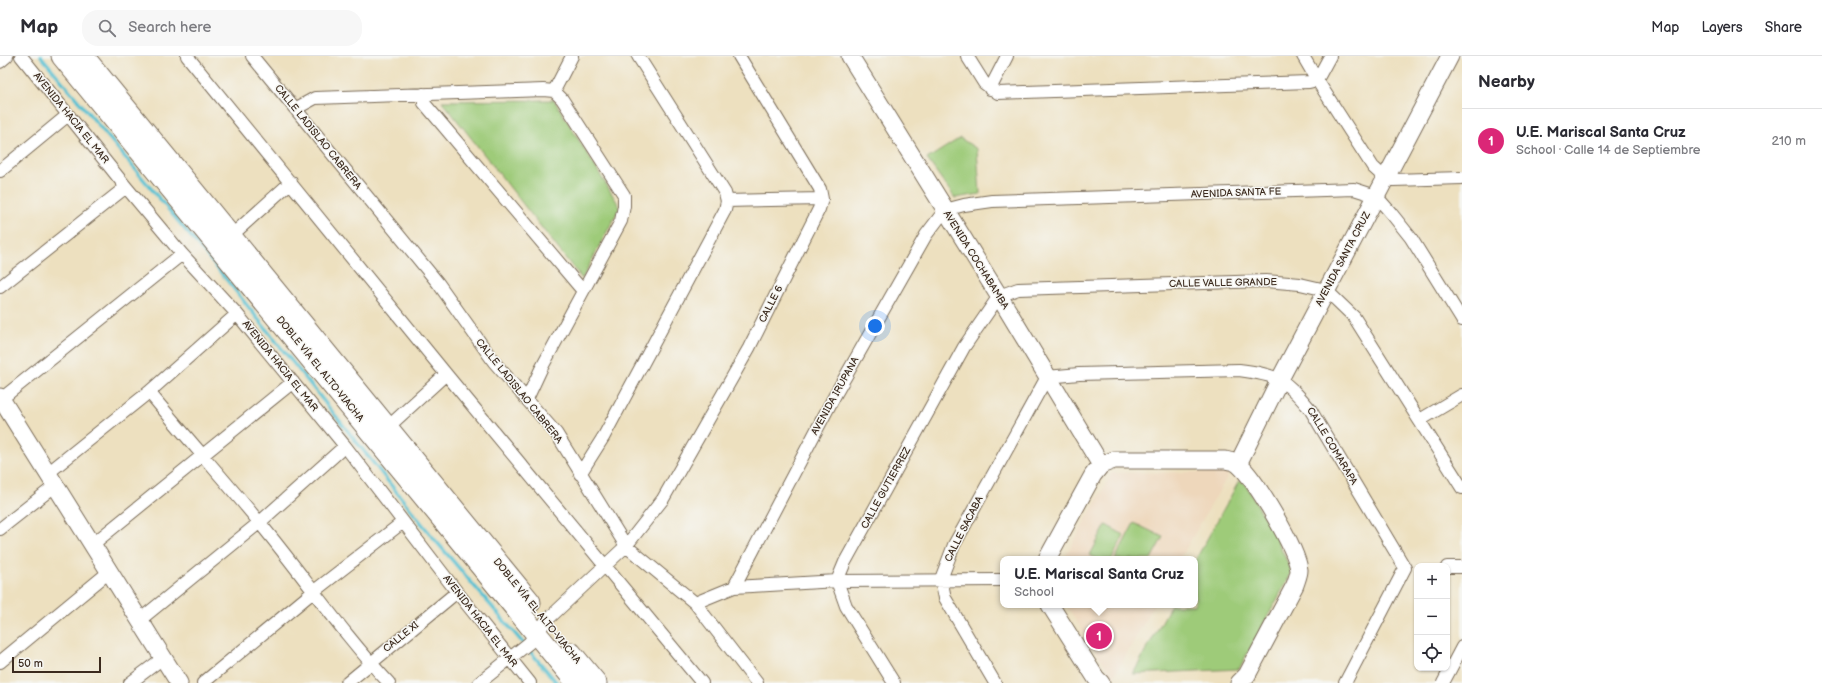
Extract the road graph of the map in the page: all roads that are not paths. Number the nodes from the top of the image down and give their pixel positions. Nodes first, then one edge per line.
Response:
1 (7, 56) edge
2 (21, 56) edge
3 (62, 56) edge
4 (84, 56) edge
5 (187, 56) edge
6 (252, 56) edge
7 (572, 56) edge
8 (638, 56) edge
9 (739, 56) edge
10 (850, 56) edge
11 (967, 56) edge
12 (1007, 56) edge
13 (1303, 56) edge
14 (1330, 56) edge
15 (1450, 56) edge
16 (0, 62) edge
17 (1317, 80) junction
18 (990, 89) junction
19 (554, 91) junction
20 (423, 94) junction
21 (295, 109) junction
22 (68, 115) junction
23 (0, 171) edge
24 (1385, 178) junction
25 (1462, 178) edge
26 (291, 182) junction
27 (126, 187) junction
28 (1376, 196) junction
29 (822, 199) junction
30 (727, 201) junction
31 (945, 210) junction
32 (231, 236) junction
33 (182, 254) junction
34 (0, 287) edge
35 (1326, 290) junction
36 (583, 291) junction
37 (999, 296) junction
38 (237, 314) junction
39 (1462, 320) edge
40 (446, 374) junction
41 (1047, 377) junction
42 (1280, 379) junction
43 (293, 382) junction
44 (149, 392) junction
45 (1462, 395) edge
46 (0, 398) edge
47 (527, 399) junction
48 (1420, 420) junction
49 (388, 428) junction
50 (344, 446) junction
51 (202, 456) junction
52 (1238, 464) junction
53 (1101, 465) junction
54 (580, 474) junction
55 (52, 479) junction
56 (1462, 488) edge
57 (260, 522) junction
58 (403, 522) junction
59 (0, 529) edge
60 (94, 544) junction
61 (626, 546) junction
62 (1049, 556) edge
63 (604, 565) junction
64 (1450, 567) edge
65 (1462, 567) edge
66 (1411, 568) edge
67 (109, 572) junction
68 (941, 579) junction
69 (1000, 580) edge
70 (837, 581) junction
71 (734, 587) junction
72 (313, 592) junction
73 (457, 592) junction
74 (694, 604) junction
75 (1052, 608) edge
76 (140, 619) junction
77 (537, 633) junction
78 (1462, 647) edge
79 (163, 658) junction
80 (510, 659) junction
81 (0, 662) edge
82 (370, 663) junction
83 (130, 683) edge
84 (179, 683) edge
85 (203, 683) edge
86 (347, 683) edge
87 (389, 683) edge
88 (479, 683) edge
89 (530, 683) edge
90 (577, 683) edge
91 (596, 683) edge
92 (702, 683) edge
93 (758, 683) edge
94 (894, 683) edge
95 (995, 683) edge
96 (1101, 683) edge
97 (1239, 683) edge
98 (1345, 683) edge
99 (1443, 683) edge

1 - 16 street
2 - 22 street, AVENIDA HACIA EL MAR
3 - 77 highway, DOBLE VÍA EL ALTO-VIACHA
4 - 32 highway, DOBLE VÍA EL ALTO-VIACHA
5 - 26 street
6 - 21 street, CALLE LADISLAO CABRERA
7 - 19 street
8 - 30 street
9 - 29 street
10 - 31 street, AVENIDA COCHABAMBA
11 - 18 street
12 - 18 street
13 - 17 street
14 - 17 street
15 - 24 street, AVENIDA SANTA CRUZ
17 - 18 street
17 - 24 street
19 - 20 street
19 - 36 street
20 - 21 street
20 - 36 street
21 - 47 street, CALLE LADISLAO CABRERA
22 - 23 street
22 - 27 street, AVENIDA HACIA EL MAR
24 - 25 street
24 - 28 street, AVENIDA SANTA CRUZ
26 - 32 street
26 - 40 street
27 - 33 street, AVENIDA HACIA EL MAR
27 - 34 street
28 - 31 street, AVENIDA SANTA FE
28 - 35 street, AVENIDA SANTA CRUZ
28 - 39 street
29 - 30 street
29 - 61 street, CALLE 6
30 - 54 street
31 - 37 street, AVENIDA COCHABAMBA
31 - 71 street, AVENIDA IRUPANA
32 - 49 highway, DOBLE VÍA EL ALTO-VIACHA
33 - 38 street, AVENIDA HACIA EL MAR
33 - 46 street
35 - 37 street, CALLE VALLE GRANDE
35 - 42 street, AVENIDA SANTA CRUZ
35 - 48 street
36 - 47 street
37 - 41 street, AVENIDA COCHABAMBA
37 - 70 street, CALLE GUTIERREZ
38 - 43 street, AVENIDA HACIA EL MAR
38 - 44 street
40 - 49 street
40 - 63 street
41 - 42 street, CALLE COMARAPA
41 - 53 street, AVENIDA COCHABAMBA
41 - 68 street, CALLE SACABA
42 - 52 street, AVENIDA SANTA CRUZ
42 - 66 street, CALLE COMARAPA
43 - 50 street, AVENIDA HACIA EL MAR
43 - 51 street
44 - 51 street
44 - 55 street
45 - 48 street
46 - 55 street
47 - 54 street, CALLE LADISLAO CABRERA
48 - 56 street
49 - 77 highway, DOBLE VÍA EL ALTO-VIACHA
50 - 57 street
50 - 58 street, AVENIDA HACIA EL MAR
51 - 57 street
51 - 60 street
52 - 53 street
52 - 97 street
53 - 62 street
54 - 61 street, CALLE LADISLAO CABRERA
55 - 59 street
55 - 60 street
57 - 72 street
57 - 76 street
58 - 72 street
58 - 73 street, AVENIDA HACIA EL MAR
60 - 67 street
61 - 63 street, CALLE 6
61 - 74 street, CALLE LADISLAO CABRERA
63 - 77 street, CALLE 6
63 - 92 street
64 - 65 street
66 - 98 street, CALLE COMARAPA
67 - 76 street
67 - 81 street
68 - 69 street
68 - 70 street
68 - 95 street
70 - 71 street
70 - 94 street
71 - 74 street
72 - 82 street
72 - 85 street
73 - 80 street, AVENIDA HACIA EL MAR
73 - 82 street, CALLE XI
74 - 93 street, CALLE LADISLAO CABRERA
75 - 96 street
76 - 79 street
77 - 80 street, CALLE 6
77 - 90 highway, DOBLE VÍA EL ALTO-VIACHA
77 - 91 highway, DOBLE VÍA EL ALTO-VIACHA
78 - 99 street
79 - 83 street
79 - 84 street
80 - 88 street, CALLE 6
80 - 89 street, AVENIDA HACIA EL MAR
82 - 86 street, CALLE XI
82 - 87 street

